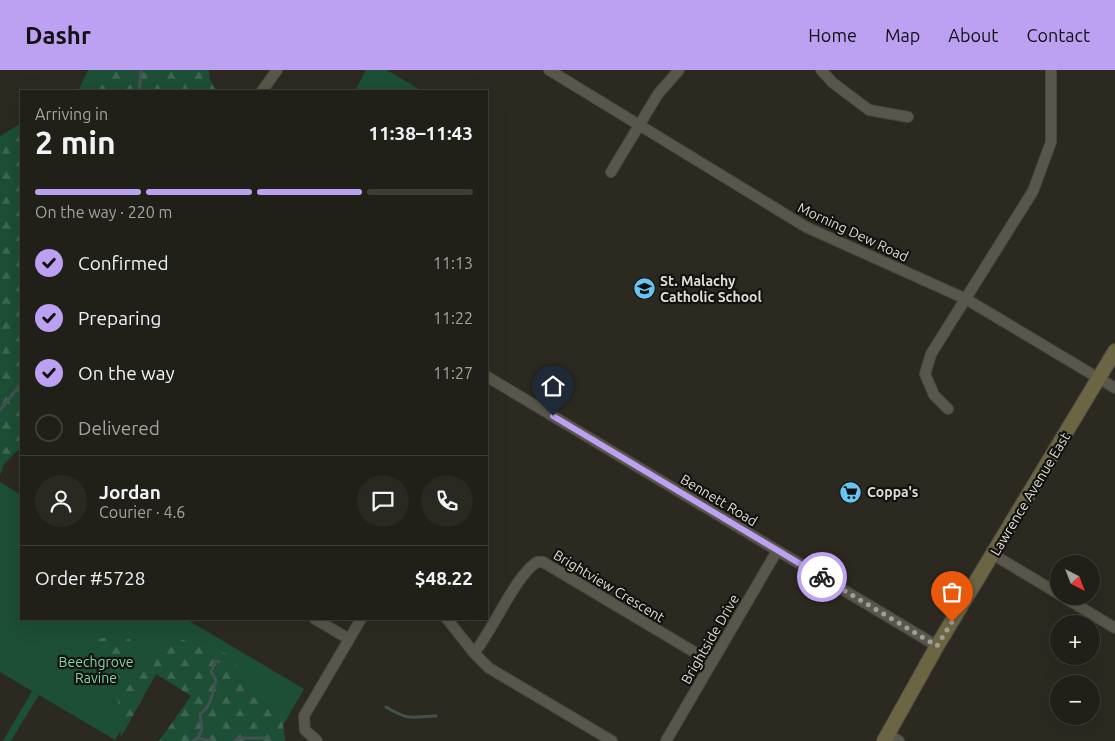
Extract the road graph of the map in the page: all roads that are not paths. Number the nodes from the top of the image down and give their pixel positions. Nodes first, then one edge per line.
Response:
1 (277, 70) edge
2 (550, 70) edge
3 (679, 70) edge
4 (821, 70) edge
5 (1051, 70) edge
6 (263, 90) edge
7 (908, 117) dead end
8 (638, 125) junction
9 (611, 172) dead end
10 (966, 299) junction
11 (1115, 351) edge
12 (1099, 378) junction
13 (488, 380) edge
14 (1115, 388) edge
15 (948, 409) dead end
16 (777, 551) junction
17 (994, 555) junction
18 (1050, 589) edge
19 (1077, 605) edge
20 (317, 620) edge
21 (360, 620) edge
22 (448, 620) edge
23 (1115, 628) edge
24 (349, 639) junction
25 (937, 646) junction
26 (474, 653) junction
27 (712, 662) junction
28 (890, 739) edge
29 (317, 741) edge
30 (612, 741) edge
31 (666, 741) edge

1 - 6 street
2 - 8 street, Morning Dew Road
3 - 8 street
4 - 7 street
5 - 10 street
8 - 9 street
8 - 10 street, Morning Dew Road
10 - 12 street, Morning Dew Road
10 - 15 street
11 - 12 main road, Lawrence Avenue East
12 - 14 street, Morning Dew Road
12 - 17 main road, Lawrence Avenue East
13 - 16 street, Bennett Road
16 - 25 street, Bennett Road
16 - 27 street, Brightside Drive
17 - 18 street
17 - 25 main road, Lawrence Avenue East
19 - 23 street
20 - 24 street
21 - 24 street
22 - 26 street
24 - 29 street
25 - 28 main road, Lawrence Avenue East
26 - 27 street, Brightview Crescent
26 - 30 street
27 - 31 street, Brightside Drive

